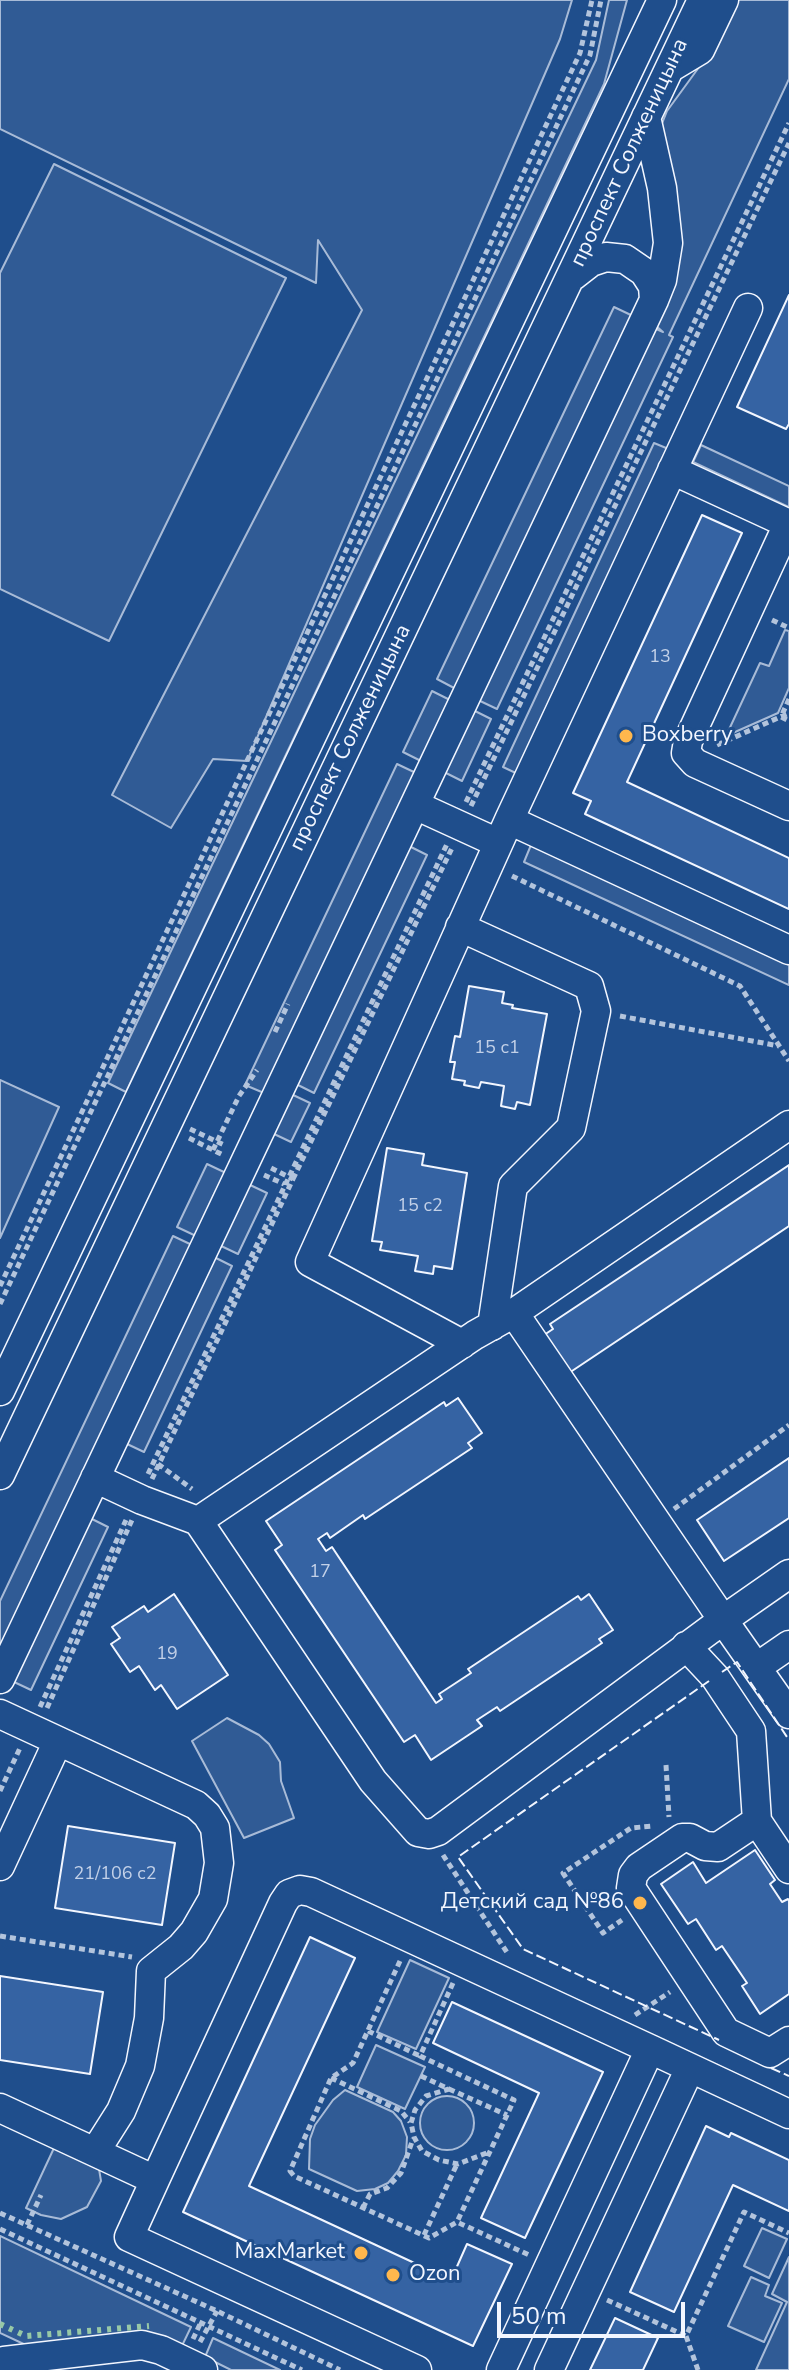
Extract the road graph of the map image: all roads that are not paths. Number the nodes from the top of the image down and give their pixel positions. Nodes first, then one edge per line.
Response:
1 (642, 0) edge
2 (662, 0) edge
3 (702, 0) edge
4 (724, 0) edge
5 (639, 50) junction
6 (670, 68) junction
7 (646, 117) junction
8 (573, 276) junction
9 (654, 300) junction
10 (748, 308) dead end
11 (672, 470) junction
12 (789, 524) edge
13 (415, 805) junction
14 (789, 806) edge
15 (499, 842) junction
16 (460, 927) junction
17 (789, 950) edge
18 (789, 1125) edge
19 (503, 1320) junction
20 (462, 1344) junction
21 (0, 1391) edge
22 (0, 1475) edge
23 (95, 1478) junction
24 (198, 1521) junction
25 (789, 1574) edge
26 (723, 1620) junction
27 (789, 1645) edge
28 (686, 1646) junction
29 (757, 1667) junction
30 (0, 1679) edge
31 (0, 1714) edge
32 (789, 1714) edge
33 (58, 1741) junction
34 (757, 1821) junction
35 (0, 1866) edge
36 (789, 1869) edge
37 (780, 2047) edge
38 (650, 2049) junction
39 (690, 2068) junction
40 (741, 2092) junction
41 (0, 2108) edge
42 (789, 2114) edge
43 (95, 2152) junction
44 (155, 2180) junction
45 (10, 2363) edge
46 (203, 2370) edge
47 (417, 2370) edge
48 (501, 2370) edge
49 (549, 2370) edge

1 - 5 street
2 - 5 street, проспект Солженицына
3 - 6 street, проспект Солженицына
4 - 6 street
5 - 21 street, проспект Солженицына
6 - 7 street, проспект Солженицына
7 - 8 street, проспект Солженицына
7 - 9 street
8 - 9 street
8 - 22 street, проспект Солженицына
9 - 13 street
10 - 11 street
11 - 12 street
11 - 15 street
12 - 14 street
13 - 15 street
13 - 23 street
15 - 16 street
15 - 17 street
16 - 19 street
16 - 20 street
18 - 19 street
19 - 20 street
19 - 26 street
20 - 24 street
23 - 24 street
23 - 30 street
24 - 28 street
25 - 26 street
26 - 28 street
26 - 29 street
27 - 29 street
28 - 34 street
29 - 32 street
31 - 33 street
33 - 35 street
33 - 43 street
34 - 36 street
34 - 37 street
37 - 40 street
38 - 39 street
38 - 44 street
38 - 48 street
39 - 40 street
39 - 49 street
40 - 42 street
41 - 43 street
43 - 44 street
44 - 47 street
45 - 46 street

